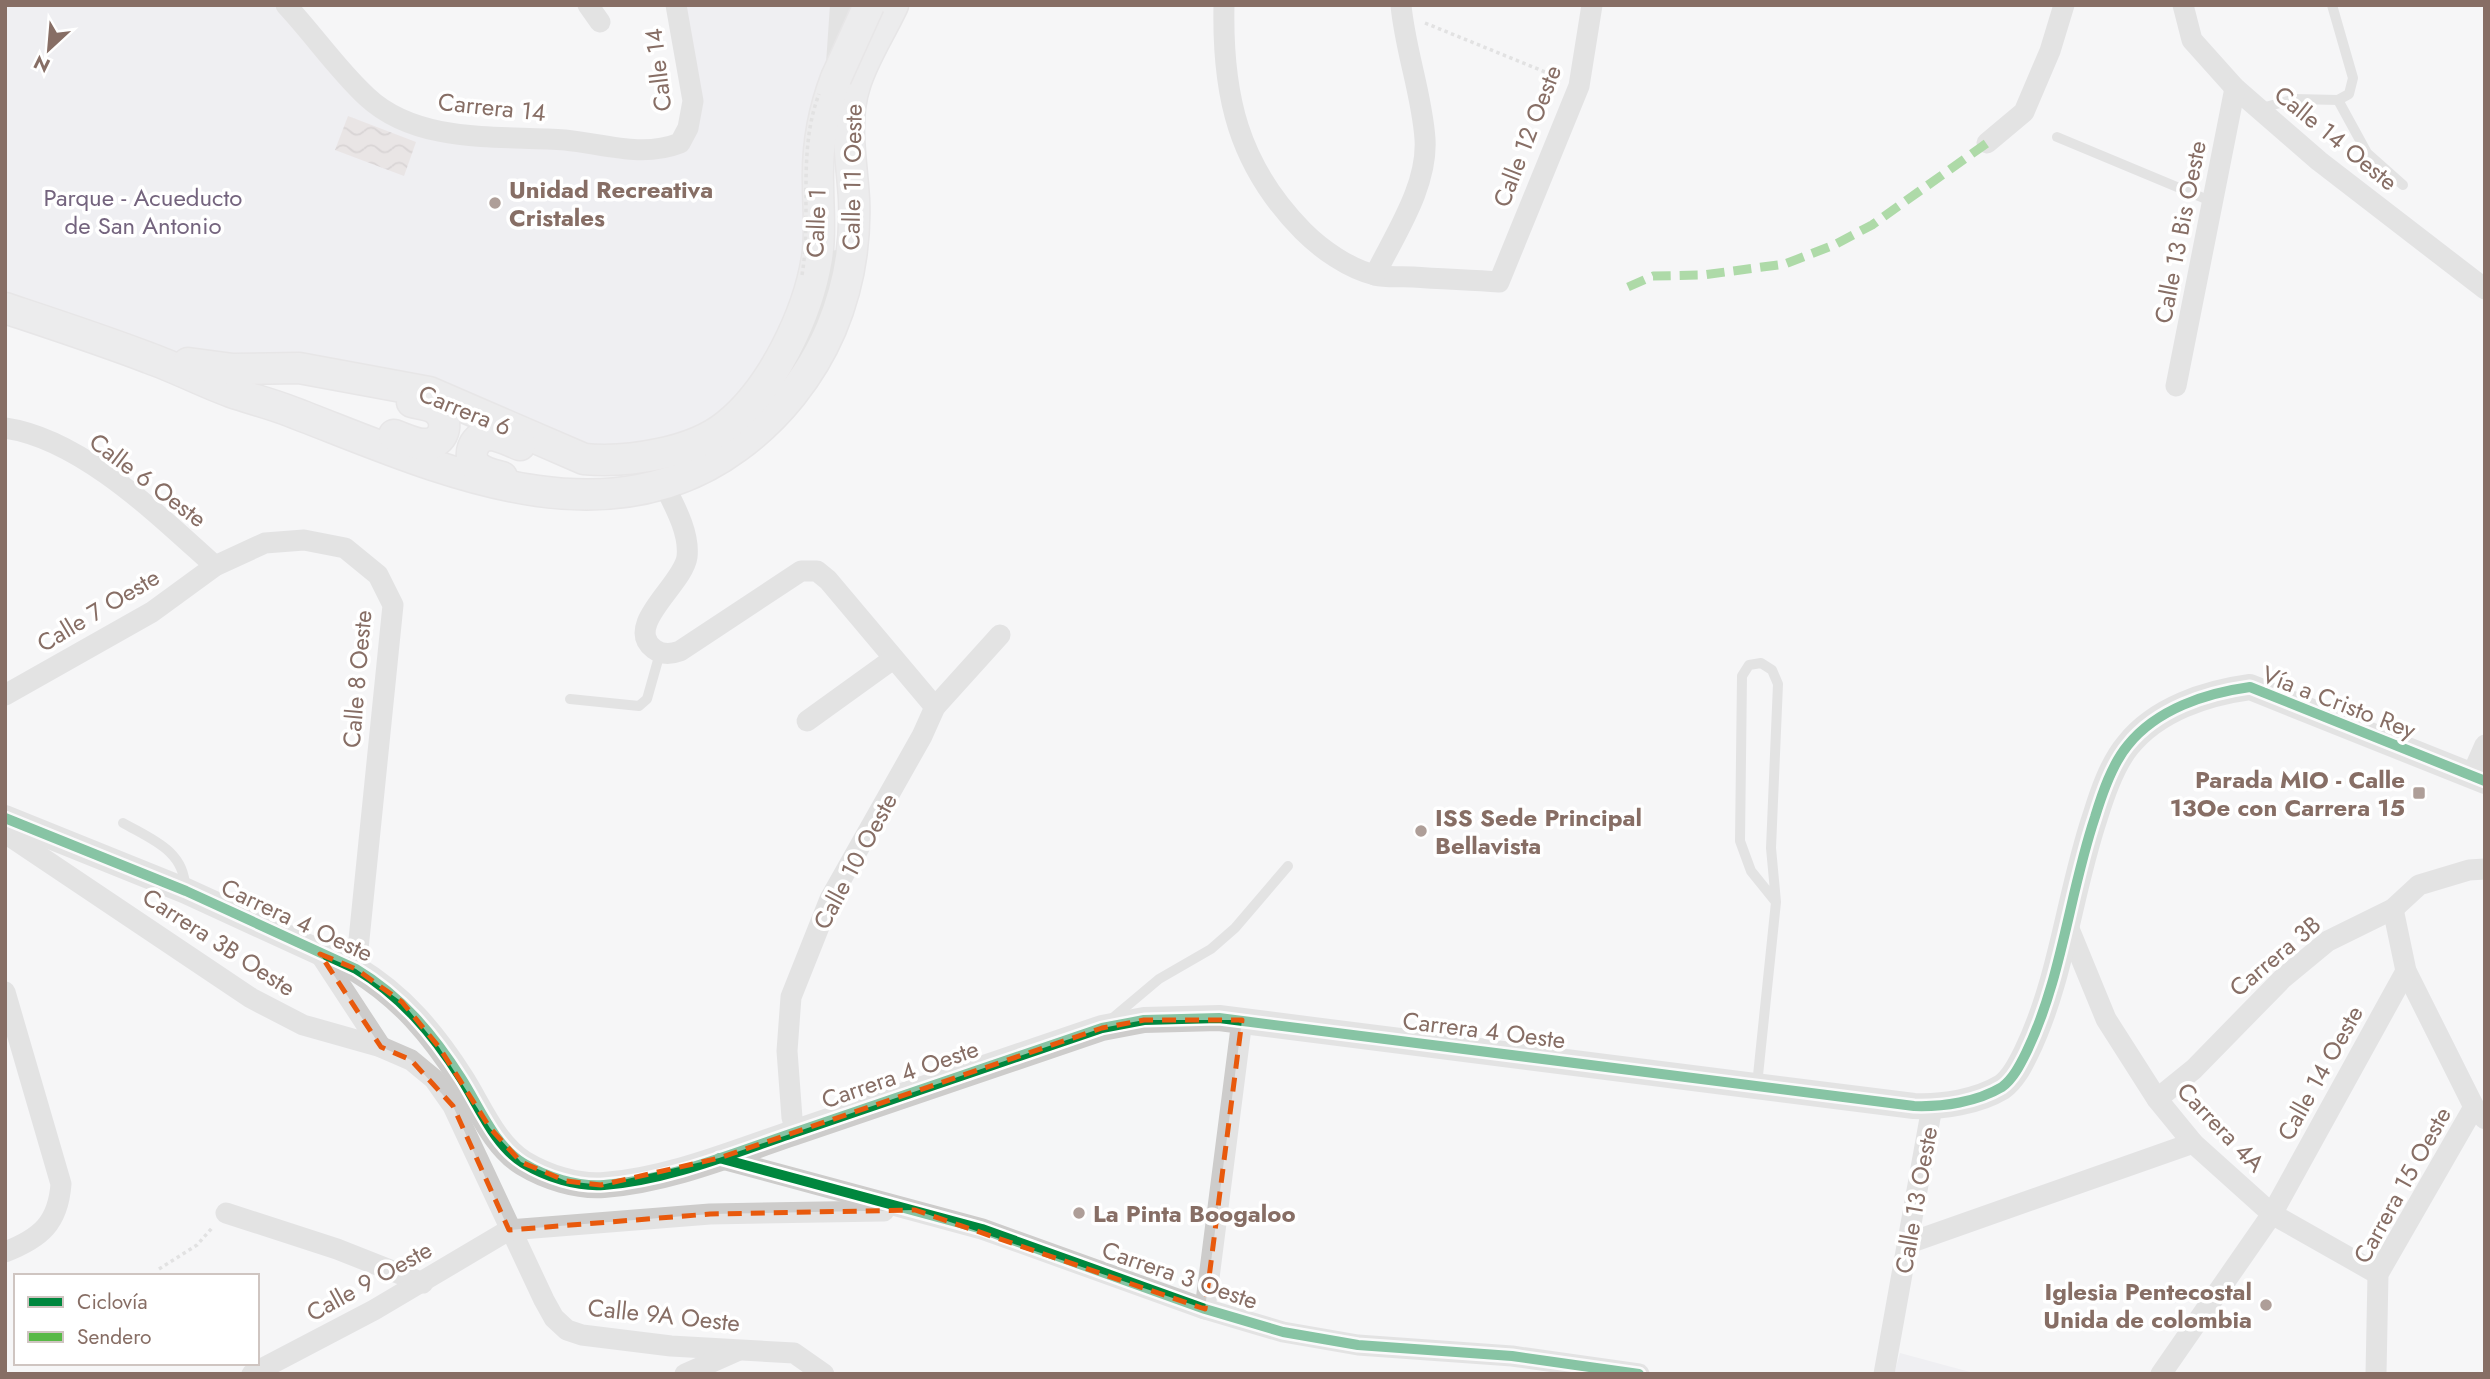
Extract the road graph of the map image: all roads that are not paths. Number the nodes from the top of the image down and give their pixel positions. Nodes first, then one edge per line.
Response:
1 (286, 5) edge
2 (676, 5) edge
3 (843, 5) edge
4 (849, 5) edge
5 (869, 5) edge
6 (893, 5) edge
7 (1224, 5) edge
8 (1592, 5) edge
9 (2064, 5) edge
10 (2183, 5) edge
11 (2332, 5) edge
12 (1402, 10) edge
13 (854, 86) junction
14 (2235, 88) junction
15 (2338, 100) junction
16 (2258, 109) junction
17 (688, 128) joint
18 (2057, 137) dead end
19 (1987, 144) dead end
20 (2403, 185) dead end
21 (2213, 202) junction
22 (1375, 275) junction
23 (2485, 289) edge
24 (5, 308) edge
25 (150, 358) junction
26 (299, 368) junction
27 (2176, 386) dead end
28 (291, 412) junction
29 (728, 425) junction
30 (5, 428) edge
31 (595, 460) junction
32 (664, 485) junction
33 (567, 496) junction
34 (215, 566) junction
35 (1000, 635) dead end
36 (660, 653) junction
37 (893, 659) junction
38 (5, 695) edge
39 (570, 699) dead end
40 (935, 706) junction
41 (807, 721) dead end
42 (2485, 745) edge
43 (2478, 779) edge
44 (5, 818) edge
45 (123, 823) dead end
46 (5, 833) edge
47 (1288, 866) dead end
48 (2485, 869) edge
49 (186, 891) junction
50 (1776, 902) junction
51 (2393, 909) junction
52 (2067, 924) junction
53 (320, 954) junction
54 (356, 969) junction
55 (2406, 971) junction
56 (5, 992) edge
57 (1242, 1020) junction
58 (1102, 1028) junction
59 (381, 1047) junction
60 (1756, 1085) junction
61 (2157, 1100) junction
62 (1932, 1107) junction
63 (2480, 1113) edge
64 (792, 1118) dead end
65 (2193, 1143) junction
66 (719, 1158) junction
67 (915, 1210) junction
68 (226, 1213) road end
69 (2272, 1214) junction
70 (509, 1230) junction
71 (1909, 1242) junction
72 (5, 1252) edge
73 (2378, 1274) junction
74 (422, 1283) junction
75 (1205, 1309) junction
76 (742, 1349) junction
77 (252, 1374) edge
78 (685, 1374) edge
79 (824, 1374) edge
80 (1639, 1374) edge
81 (1884, 1374) edge
82 (2161, 1374) edge
83 (2376, 1374) edge

1 - 17 street, Carrera 14
2 - 17 street, Calle 14
3 - 29 street
4 - 13 street
5 - 29 main road, Calle 1, bridge
6 - 13 main road, Calle 11 Oeste
7 - 22 street
8 - 22 street, Calle 12 Oeste
9 - 19 street
10 - 14 street, Calle 14 Oeste
11 - 15 lane
12 - 22 street
13 - 32 main road, Calle 11 Oeste
14 - 16 street, Calle 14 Oeste
14 - 21 street, Calle 13 Bis Oeste
15 - 16 lane
15 - 20 lane
16 - 23 street, Calle 14 Oeste
18 - 21 lane
21 - 27 street, Calle 13 Bis Oeste
24 - 25 main road, Carrera 6
25 - 26 main road, Carrera 6
25 - 28 main road, Carrera 6
26 - 28 main road
26 - 31 main road, Carrera 6
28 - 33 main road, Carrera 6
29 - 31 main road
30 - 34 street, Calle 6 Oeste
31 - 32 main road, Carrera 6
31 - 33 main road
32 - 33 main road, Carrera 6
32 - 36 street
34 - 38 street, Calle 7 Oeste
34 - 54 street, Calle 8 Oeste
35 - 40 street, Calle 10 Oeste
36 - 37 street
36 - 39 lane
37 - 40 street
37 - 41 street
40 - 64 street, Calle 10 Oeste
42 - 43 street
43 - 52 street, Vía a Cristo Rey
44 - 49 street, Carrera 4 Oeste
45 - 49 lane
46 - 59 street, Carrera 3B Oeste
47 - 58 lane
48 - 51 street, Carrera 3B
49 - 53 street, Carrera 4 Oeste
50 - 50 lane
50 - 60 lane
51 - 55 street
51 - 61 street, Carrera 3B
52 - 61 street, Carrera 4A
52 - 62 street, Calle 13 Oeste
53 - 54 street, Carrera 4 Oeste
53 - 59 street, Carrera 3B Oeste
54 - 66 street, Carrera 4 Oeste
55 - 63 street
55 - 69 street, Calle 14 Oeste
56 - 72 street
57 - 58 street, Carrera 4 Oeste
57 - 60 street, Carrera 4 Oeste
57 - 75 street
58 - 66 street, Carrera 4 Oeste
59 - 70 street, Carrera 3B Oeste
60 - 62 street, Carrera 4 Oeste
61 - 65 street, Carrera 4A
62 - 71 street, Calle 13 Oeste
63 - 73 street, Carrera 15 Oeste
65 - 69 street, Carrera 4A
65 - 71 street
66 - 67 street, Carrera 3 Oeste
67 - 70 street
67 - 75 street, Carrera 3 Oeste
68 - 74 street
69 - 73 street, Carrera 4A
69 - 82 street, Calle 14 Oeste
70 - 74 street, Calle 9 Oeste
70 - 76 street, Calle 9A Oeste
71 - 81 street, Calle 13 Oeste
73 - 83 street, Carrera 15 Oeste
74 - 77 street, Calle 9 Oeste
75 - 80 street, Carrera 3 Oeste
76 - 78 street
76 - 79 street, Calle 9A Oeste

